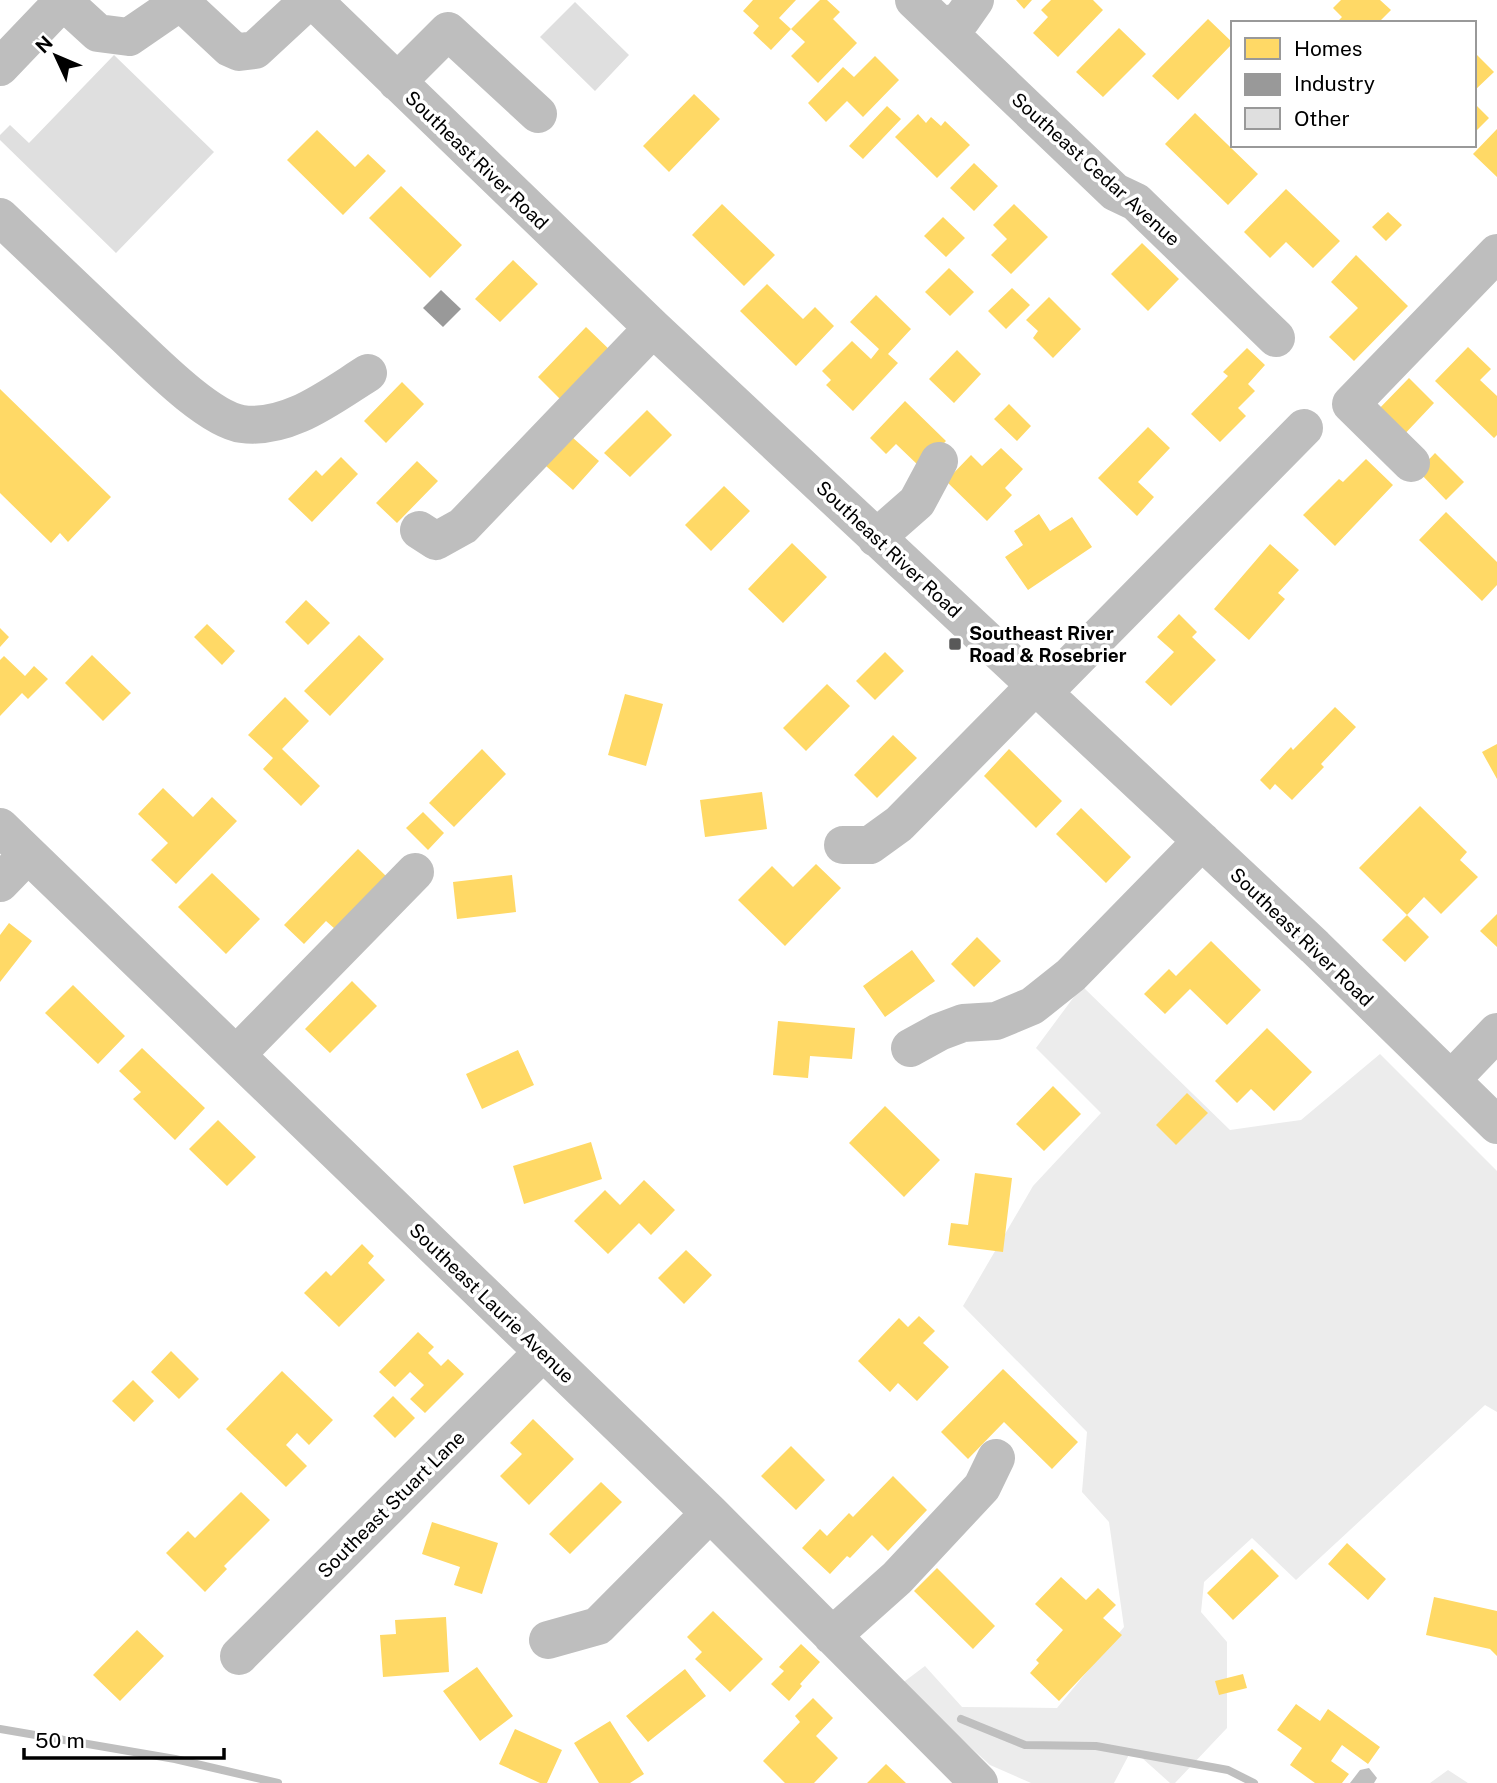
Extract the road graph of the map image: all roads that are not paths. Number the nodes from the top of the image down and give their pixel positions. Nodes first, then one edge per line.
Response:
1 (311, 0) edge
2 (975, 0) edge
3 (56, 3) edge
4 (928, 9) edge
5 (0, 67) edge
6 (397, 82) junction
7 (538, 114) dead end
8 (0, 217) edge
9 (1497, 253) edge
10 (653, 328) junction
11 (1276, 338) dead end
12 (369, 373) dead end
13 (1304, 428) dead end
14 (939, 461) dead end
15 (1411, 463) dead end
16 (419, 530) dead end
17 (876, 538) junction
18 (1039, 689) junction
19 (0, 827) edge
20 (1202, 841) junction
21 (843, 845) dead end
22 (28, 854) junction
23 (415, 872) dead end
24 (0, 883) edge
25 (1497, 1032) edge
26 (910, 1048) dead end
27 (236, 1055) junction
28 (1451, 1080) junction
29 (1497, 1125) edge
30 (543, 1352) junction
31 (996, 1458) dead end
32 (710, 1513) junction
33 (832, 1636) junction
34 (548, 1640) dead end
35 (239, 1656) dead end
36 (979, 1783) edge

1 - 3 street
1 - 6 street, Southeast River Road
2 - 4 street
3 - 5 street
4 - 11 street, Southeast Cedar Avenue
6 - 7 street
6 - 10 street, Southeast River Road
8 - 12 street
9 - 15 street
10 - 16 street
10 - 17 street, Southeast River Road
13 - 18 street
14 - 17 street
17 - 18 street, Southeast River Road
18 - 20 street, Southeast River Road
18 - 21 street
19 - 22 street, Southeast Laurie Avenue
20 - 26 street
20 - 28 street, Southeast River Road
22 - 24 street
22 - 27 street, Southeast Laurie Avenue
23 - 27 street
25 - 28 street
27 - 30 street, Southeast Laurie Avenue
28 - 29 street, Southeast River Road
30 - 32 street, Southeast Laurie Avenue
30 - 35 street, Southeast Stuart Lane
31 - 33 street
32 - 33 street, Southeast Laurie Avenue
32 - 34 street
33 - 36 street, Southeast Laurie Avenue

